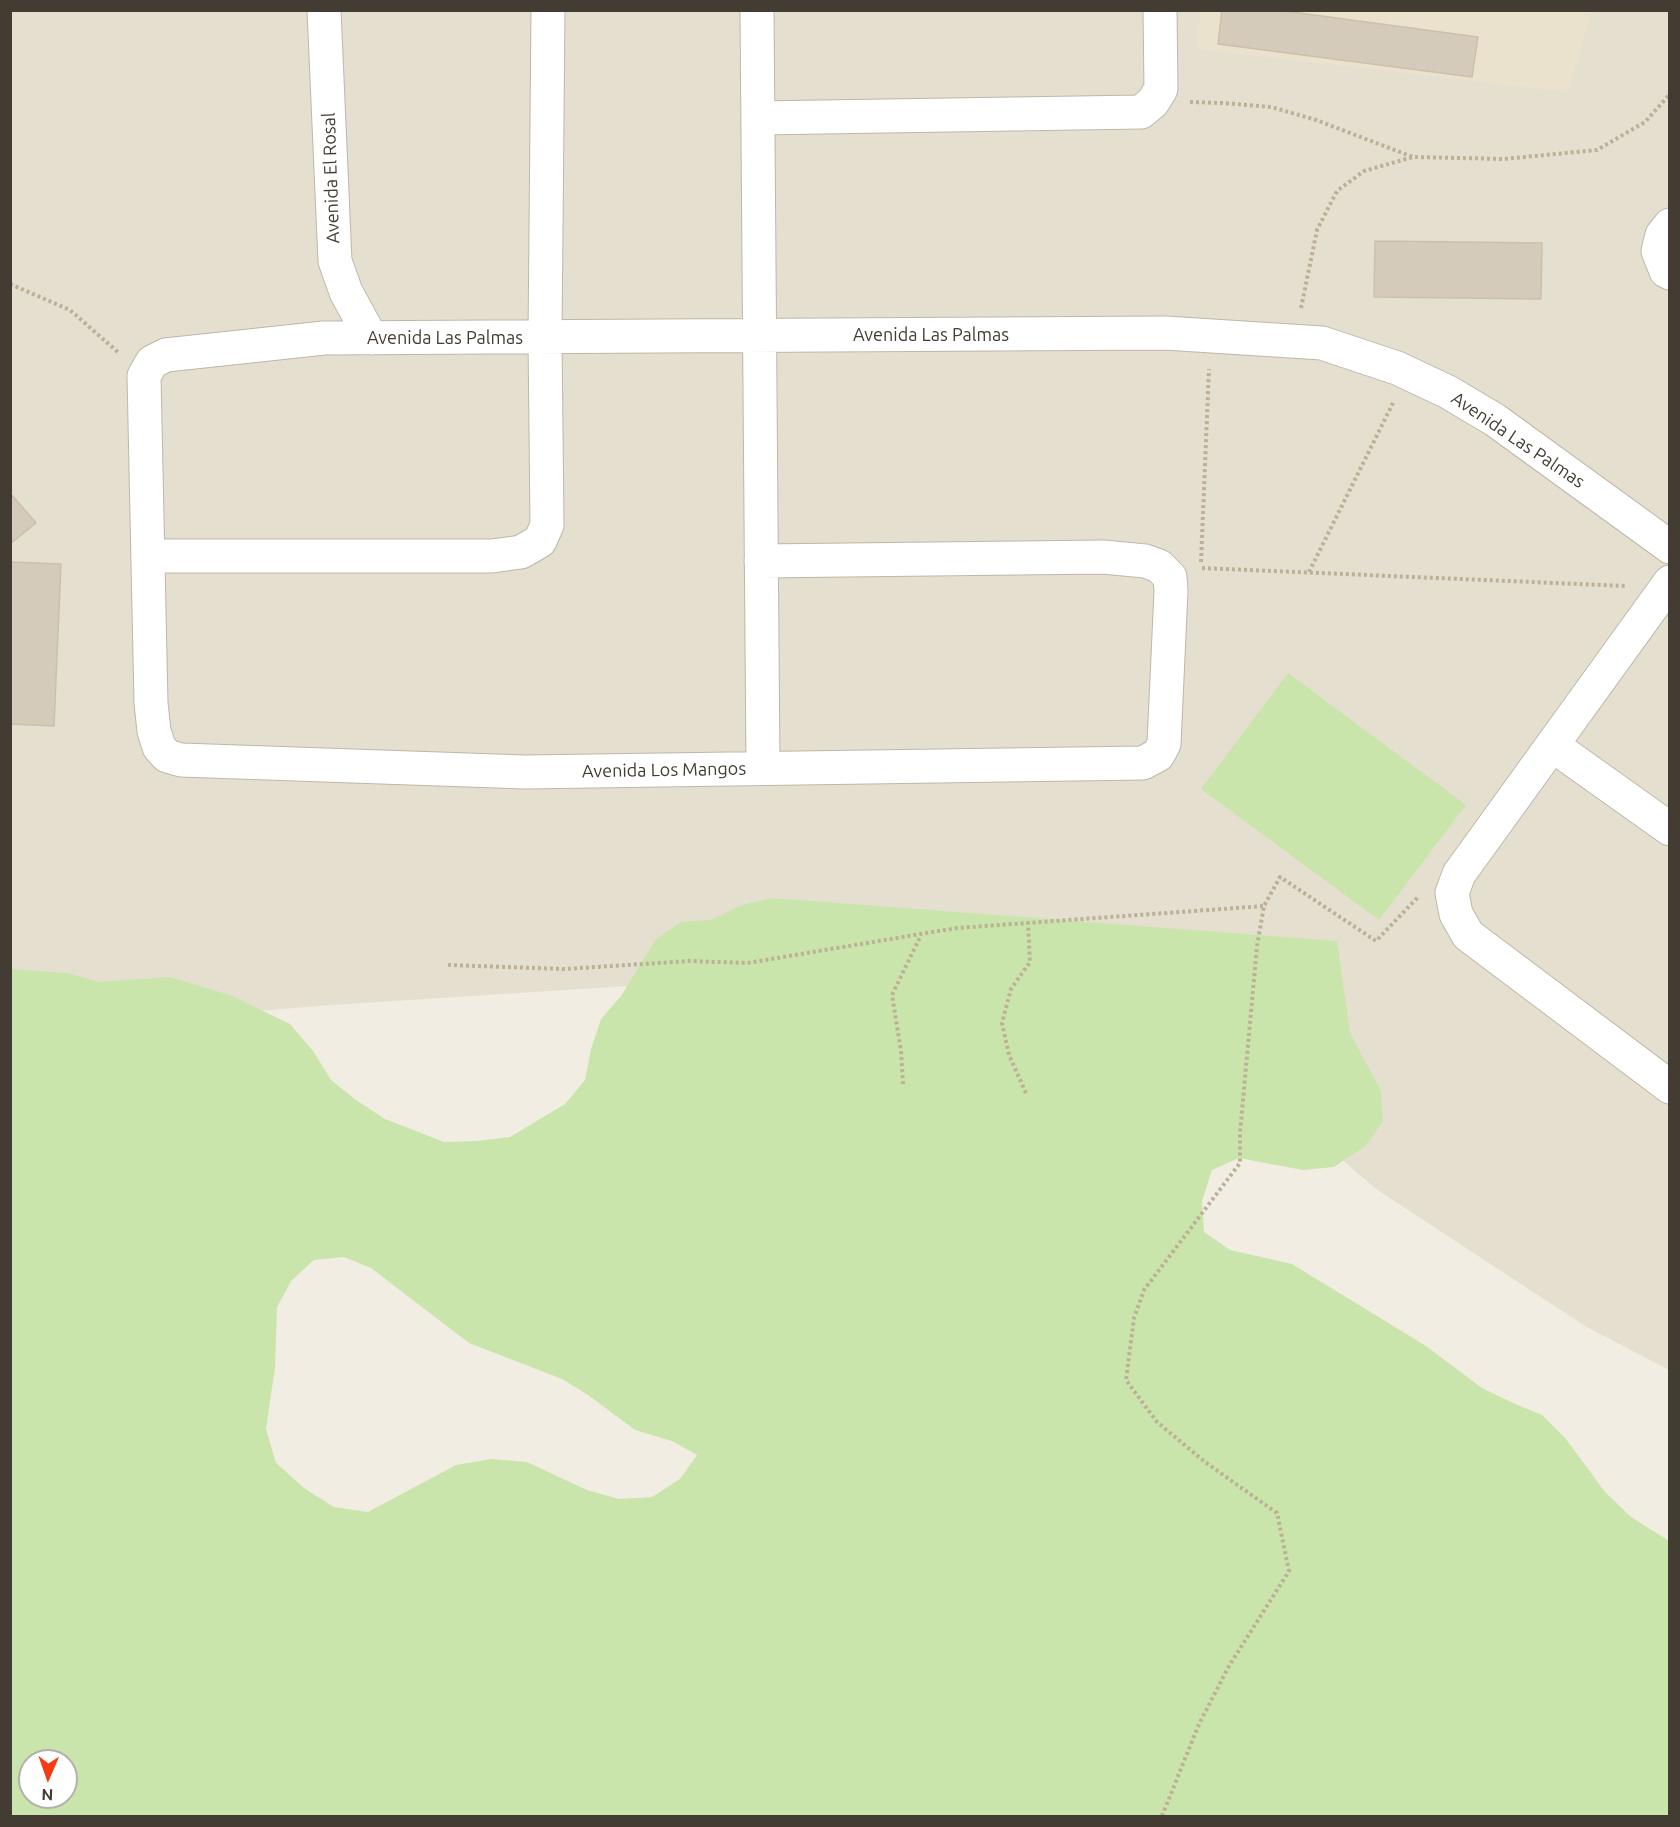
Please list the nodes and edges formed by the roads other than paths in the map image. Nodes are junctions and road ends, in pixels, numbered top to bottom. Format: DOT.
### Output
graph roads {
  1 [pos="324,10"];
  2 [pos="548,10"];
  3 [pos="757,10"];
  4 [pos="1160,10"];
  5 [pos="758,118"];
  6 [pos="1670,225"];
  7 [pos="1670,273"];
  8 [pos="760,336"];
  9 [pos="371,338"];
  10 [pos="545,338"];
  11 [pos="1670,547"];
  12 [pos="148,556"];
  13 [pos="761,561"];
  14 [pos="1668,585"];
  15 [pos="1552,745"];
  16 [pos="764,768"];
  17 [pos="1670,829"];
  18 [pos="1670,1087"];
  1 -- 9 [label="street, Avenida El Rosal"];
  2 -- 10 [label="street"];
  3 -- 5 [label="street"];
  4 -- 5 [label="street"];
  5 -- 8 [label="street"];
  6 -- 7 [label="street"];
  8 -- 10 [label="street, Avenida Las Palmas"];
  8 -- 11 [label="street, Avenida Las Palmas"];
  8 -- 13 [label="street"];
  9 -- 10 [label="street, Avenida Las Palmas"];
  9 -- 12 [label="street, Avenida Las Palmas"];
  10 -- 12 [label="street"];
  12 -- 16 [label="street, Avenida Los Mangos"];
  13 -- 16 [label="street"];
  13 -- 16 [label="street, Avenida Los Mangos"];
  14 -- 15 [label="street"];
  15 -- 17 [label="street"];
  15 -- 18 [label="street"];
}
